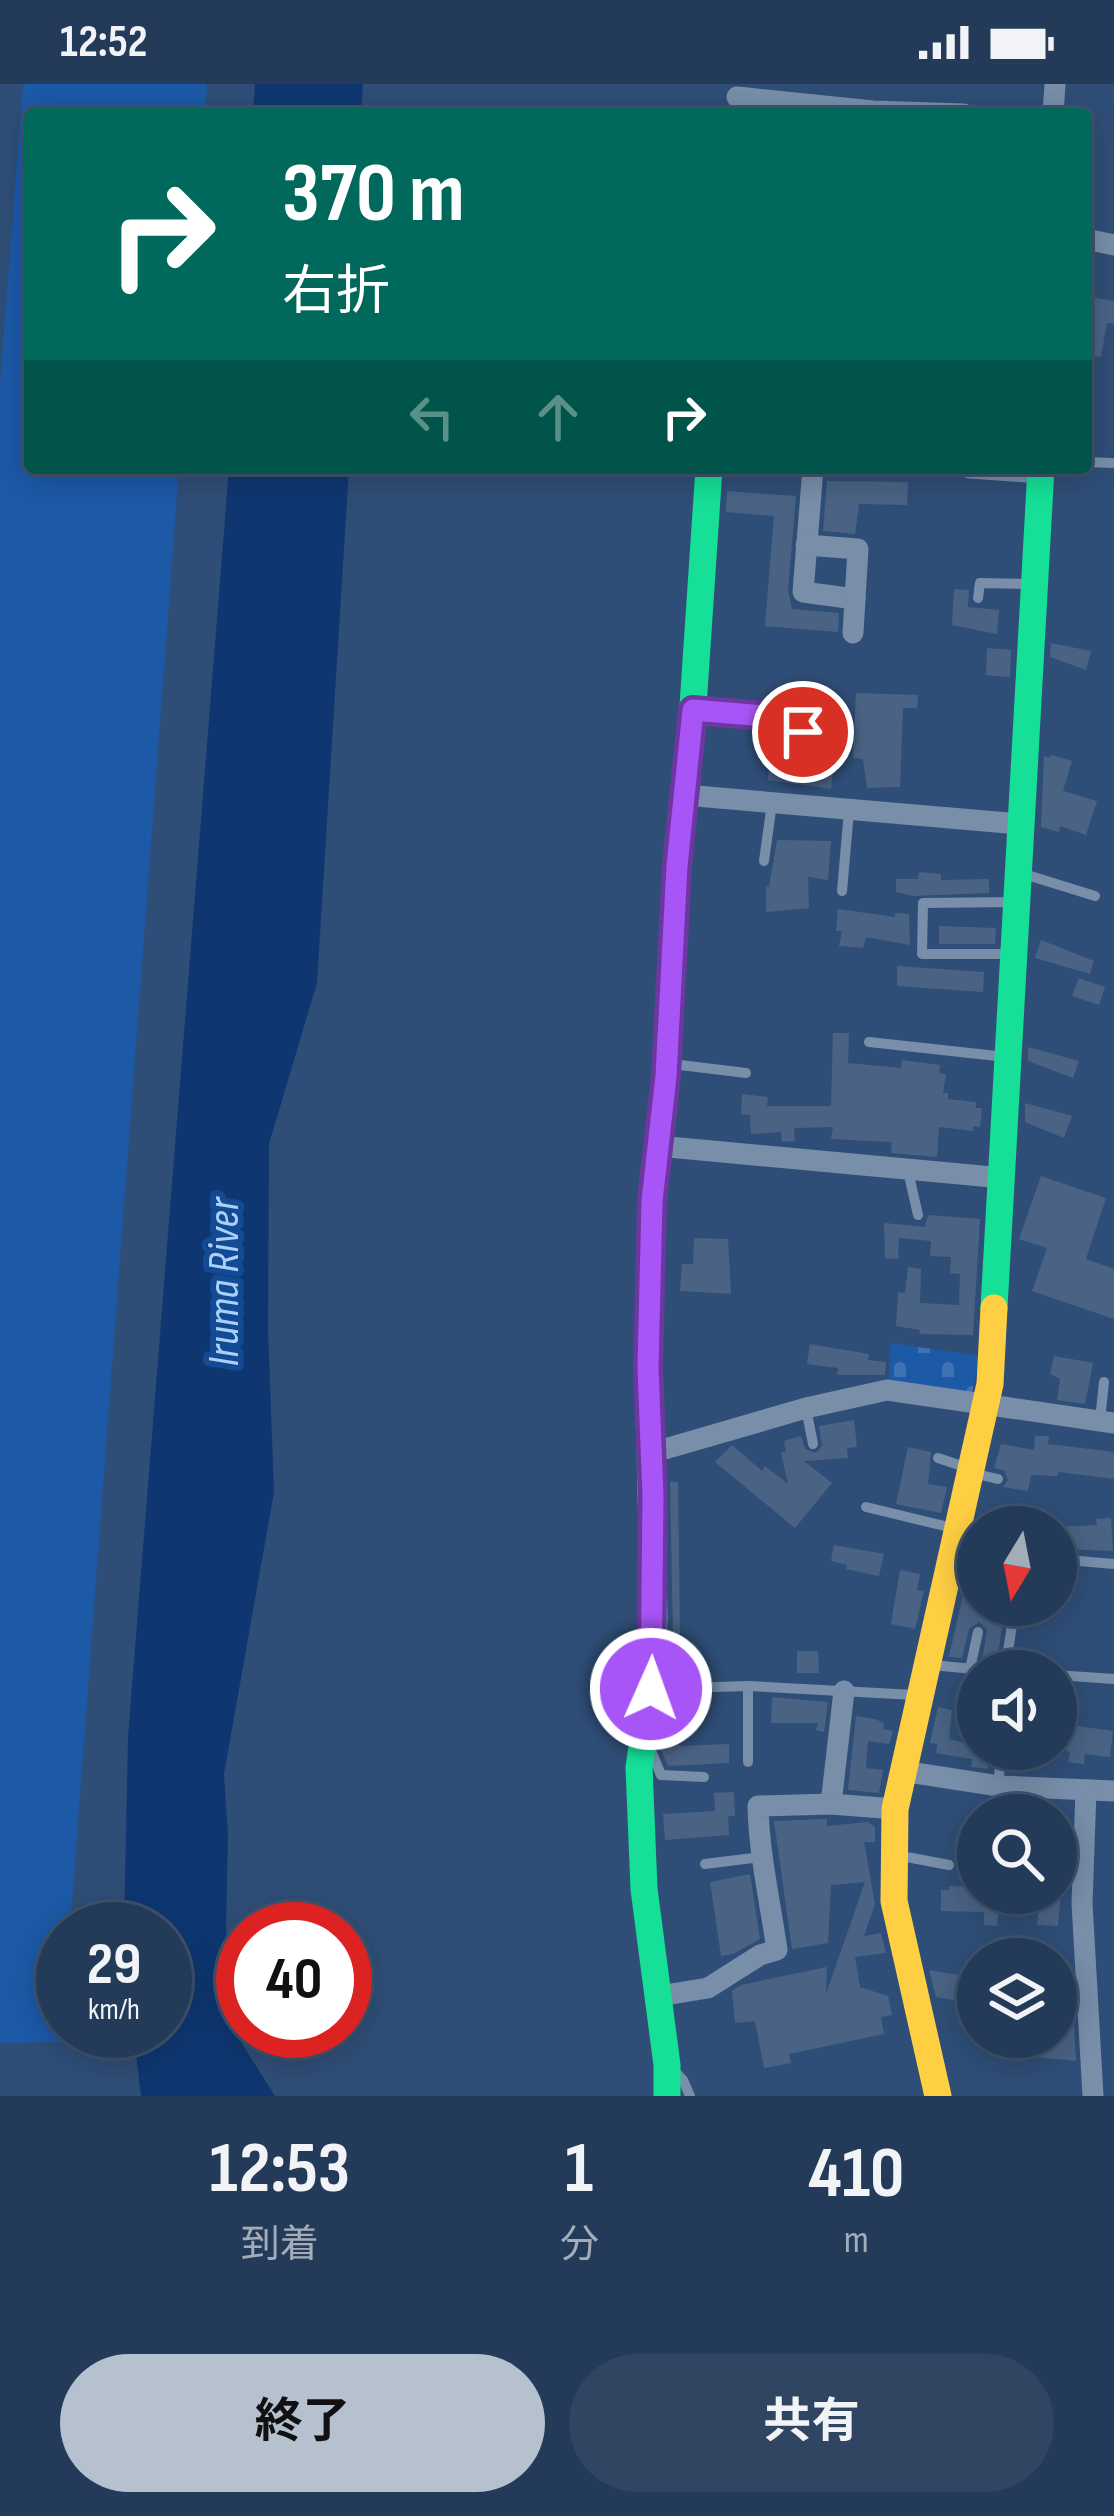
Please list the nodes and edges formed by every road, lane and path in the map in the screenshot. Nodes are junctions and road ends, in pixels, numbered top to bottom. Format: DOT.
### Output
graph roads {
  1 [pos="737,98"];
  2 [pos="842,108"];
  3 [pos="710,474"];
  4 [pos="812,474"];
  5 [pos="1041,474"];
  6 [pos="806,545"];
  7 [pos="1034,584"];
  8 [pos="978,598"];
  9 [pos="855,599"];
  10 [pos="853,633"];
  11 [pos="693,710"];
  12 [pos="803,732"];
  13 [pos="685,795"];
  14 [pos="772,803"];
  15 [pos="849,811"];
  16 [pos="1019,824"];
  17 [pos="764,861"];
  18 [pos="1019,873"];
  19 [pos="842,892"];
  20 [pos="1095,896"];
  21 [pos="1017,902"];
  22 [pos="1015,954"];
  23 [pos="869,1042"];
  24 [pos="1009,1057"];
  25 [pos="667,1064"];
  26 [pos="746,1072"];
  27 [pos="658,1146"];
  28 [pos="908,1169"];
  29 [pos="1003,1178"];
  30 [pos="918,1215"];
  31 [pos="1104,1382"];
  32 [pos="985,1406"];
  33 [pos="806,1408"];
  34 [pos="1107,1422"];
  35 [pos="813,1444"];
  36 [pos="651,1453"];
  37 [pos="938,1458"];
  38 [pos="980,1474"];
  39 [pos="971,1506"];
  40 [pos="866,1507"];
  41 [pos="957,1539"];
  42 [pos="957,1558"];
  43 [pos="1077,1561"];
  44 [pos="1114,1564"];
  45 [pos="978,1632"];
  46 [pos="974,1650"];
  47 [pos="925,1665"];
  48 [pos="957,1668"];
  49 [pos="1077,1676"];
  50 [pos="1114,1679"];
  51 [pos="748,1686"];
  52 [pos="651,1689"];
  53 [pos="844,1691"];
  54 [pos="918,1695"];
  55 [pos="645,1731"];
  56 [pos="748,1762"];
  57 [pos="999,1770"];
  58 [pos="902,1772"];
  59 [pos="704,1777"];
  60 [pos="999,1786"];
  61 [pos="1086,1790"];
  62 [pos="1114,1791"];
  63 [pos="832,1804"];
  64 [pos="895,1809"];
  65 [pos="892,1854"];
  66 [pos="761,1857"];
  67 [pos="705,1864"];
  68 [pos="949,1865"];
  69 [pos="659,1996"];
  70 [pos="667,2065"];
  71 [pos="667,2096"];
  72 [pos="690,2096"];
  73 [pos="938,2096"];
  74 [pos="1093,2096"];
  1 -- 2 [label="street"];
  3 -- 11 [label="street"];
  4 -- 6 [label="street"];
  5 -- 7 [label="street"];
  6 -- 9 [label="street"];
  6 -- 9 [label="street"];
  7 -- 8 [label="lane"];
  7 -- 16 [label="street"];
  9 -- 10 [label="street"];
  11 -- 12 [label="lane"];
  11 -- 13 [label="street"];
  13 -- 14 [label="street"];
  13 -- 25 [label="street"];
  14 -- 15 [label="street"];
  14 -- 17 [label="lane"];
  15 -- 16 [label="street"];
  15 -- 19 [label="lane"];
  16 -- 18 [label="street"];
  18 -- 20 [label="lane"];
  18 -- 21 [label="street"];
  21 -- 22 [label="street"];
  21 -- 22 [label="lane"];
  22 -- 24 [label="street"];
  23 -- 24 [label="lane"];
  24 -- 29 [label="street"];
  25 -- 26 [label="lane"];
  25 -- 27 [label="street"];
  27 -- 28 [label="street"];
  27 -- 36 [label="street"];
  28 -- 29 [label="street"];
  28 -- 30 [label="lane"];
  29 -- 32 [label="street"];
  31 -- 34 [label="lane"];
  32 -- 33 [label="street"];
  32 -- 34 [label="street"];
  32 -- 38 [label="street"];
  33 -- 35 [label="lane"];
  33 -- 36 [label="street"];
  36 -- 52 [label="street"];
  37 -- 38 [label="lane"];
  38 -- 39 [label="street"];
  40 -- 41 [label="lane"];
  42 -- 47 [label="street"];
  43 -- 44 [label="lane"];
  45 -- 46 [label="lane"];
  47 -- 48 [label="lane"];
  47 -- 54 [label="street"];
  49 -- 50 [label="lane"];
  51 -- 52 [label="lane"];
  51 -- 53 [label="lane"];
  51 -- 56 [label="lane"];
  52 -- 55 [label="street"];
  53 -- 54 [label="lane"];
  53 -- 63 [label="street"];
  54 -- 58 [label="street"];
  55 -- 59 [label="lane"];
  55 -- 69 [label="street"];
  57 -- 60 [label="lane"];
  58 -- 60 [label="street"];
  58 -- 64 [label="street"];
  60 -- 61 [label="street"];
  61 -- 62 [label="street"];
  61 -- 74 [label="street"];
  63 -- 64 [label="street"];
  63 -- 66 [label="street"];
  64 -- 65 [label="street"];
  65 -- 68 [label="lane"];
  65 -- 73 [label="street"];
  66 -- 67 [label="lane"];
  66 -- 69 [label="street"];
  69 -- 70 [label="street"];
  70 -- 71 [label="street"];
  70 -- 72 [label="lane"];
}
